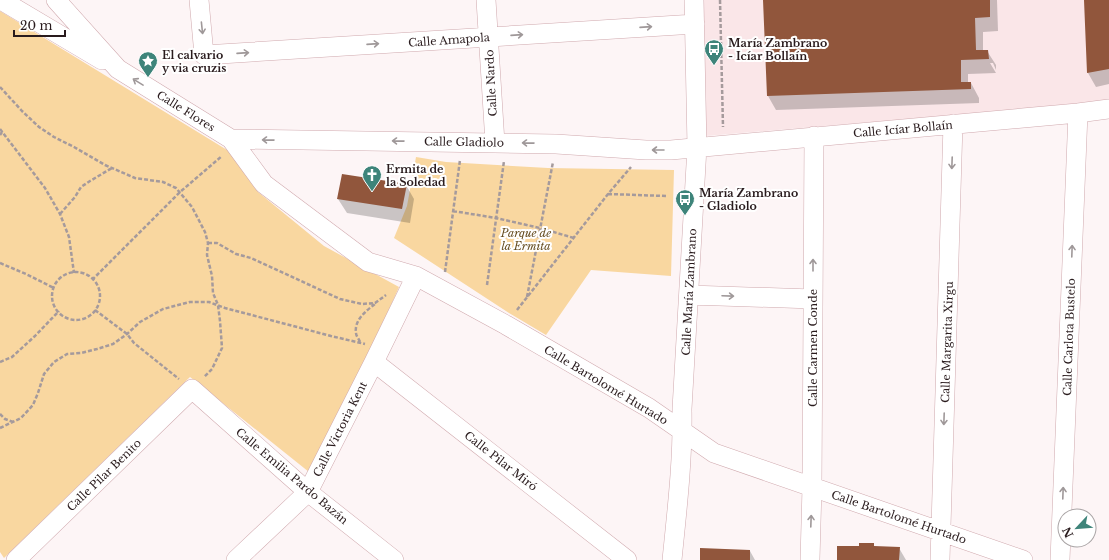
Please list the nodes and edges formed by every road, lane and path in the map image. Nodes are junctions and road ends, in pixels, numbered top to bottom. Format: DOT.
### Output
graph roads {
  1 [pos="1,0"];
  2 [pos="56,0"];
  3 [pos="199,0"];
  4 [pos="486,0"];
  5 [pos="694,0"];
  6 [pos="695,24"];
  7 [pos="489,37"];
  8 [pos="118,70"];
  9 [pos="0,87"];
  10 [pos="1109,109"];
  11 [pos="1078,113"];
  12 [pos="953,124"];
  13 [pos="1,130"];
  14 [pos="0,135"];
  15 [pos="814,136"];
  16 [pos="233,142"];
  17 [pos="462,142"];
  18 [pos="500,143"];
  19 [pos="556,144"];
  20 [pos="697,147"];
  21 [pos="646,150"];
  22 [pos="112,168"];
  23 [pos="180,192"];
  24 [pos="608,194"];
  25 [pos="666,196"];
  26 [pos="453,211"];
  27 [pos="60,214"];
  28 [pos="496,218"];
  29 [pos="540,228"];
  30 [pos="574,238"];
  31 [pos="208,243"];
  32 [pos="0,263"];
  33 [pos="74,273"];
  34 [pos="416,276"];
  35 [pos="92,280"];
  36 [pos="487,285"];
  37 [pos="54,288"];
  38 [pos="443,291"];
  39 [pos="386,295"];
  40 [pos="689,295"];
  41 [pos="527,297"];
  42 [pos="813,299"];
  43 [pos="375,304"];
  44 [pos="218,305"];
  45 [pos="95,310"];
  46 [pos="59,311"];
  47 [pos="506,325"];
  48 [pos="126,334"];
  49 [pos="360,342"];
  50 [pos="377,356"];
  51 [pos="0,362"];
  52 [pos="192,389"];
  53 [pos="0,414"];
  54 [pos="13,422"];
  55 [pos="0,428"];
  56 [pos="682,431"];
  57 [pos="812,487"];
  58 [pos="308,492"];
  59 [pos="941,532"];
  60 [pos="16,560"];
  61 [pos="236,560"];
  62 [pos="394,560"];
  63 [pos="627,560"];
  64 [pos="672,560"];
  65 [pos="810,560"];
  66 [pos="940,560"];
  67 [pos="1023,560"];
  68 [pos="1060,560"];
  1 -- 8 [label="street"];
  2 -- 8 [label="street, Calle Flores"];
  3 -- 7 [label="street, Calle Amapola, one-way"];
  4 -- 7 [label="street, Calle Nardo"];
  5 -- 6 [label="street, Calle María Zambrano"];
  7 -- 6 [label="street, Calle Amapola, one-way"];
  6 -- 20 [label="street, Calle María Zambrano"];
  7 -- 18 [label="street, Calle Nardo"];
  16 -- 8 [label="street, Calle Flores, one-way"];
  9 -- 22 [label="path"];
  10 -- 11 [label="street, Calle Icíar Bollaín"];
  11 -- 12 [label="street, Calle Icíar Bollaín"];
  68 -- 11 [label="street, Calle Carlota Bustelo, one-way"];
  12 -- 15 [label="street, Calle Icíar Bollaín"];
  12 -- 59 [label="street, Calle Margarita Xirgu, one-way"];
  13 -- 14 [label="path"];
  13 -- 27 [label="path"];
  15 -- 20 [label="street, Calle Icíar Bollaín"];
  42 -- 15 [label="street, Calle Carmen Conde, one-way"];
  17 -- 16 [label="street, Calle Gladiolo, one-way"];
  16 -- 23 [label="path"];
  16 -- 34 [label="street, Calle Bartolomé Hurtado"];
  17 -- 18 [label="street, Calle Gladiolo"];
  17 -- 26 [label="path"];
  19 -- 18 [label="street, Calle Gladiolo, one-way"];
  18 -- 28 [label="path"];
  19 -- 21 [label="street, Calle Gladiolo"];
  19 -- 29 [label="path"];
  20 -- 21 [label="street, Calle Gladiolo, one-way"];
  20 -- 40 [label="street, Calle María Zambrano"];
  21 -- 24 [label="path"];
  22 -- 23 [label="path"];
  22 -- 27 [label="path"];
  23 -- 31 [label="path"];
  23 -- 35 [label="path"];
  24 -- 25 [label="path"];
  24 -- 30 [label="path"];
  26 -- 28 [label="path"];
  26 -- 38 [label="path"];
  27 -- 33 [label="path"];
  28 -- 29 [label="path"];
  28 -- 36 [label="path"];
  29 -- 30 [label="path"];
  29 -- 41 [label="path"];
  30 -- 41 [label="path"];
  31 -- 43 [label="path"];
  31 -- 44 [label="path"];
  32 -- 37 [label="path"];
  33 -- 35 [label="path"];
  33 -- 37 [label="path"];
  34 -- 38 [label="street, Calle Bartolomé Hurtado"];
  34 -- 50 [label="street, Calle Victoria Kent"];
  35 -- 45 [label="path"];
  37 -- 46 [label="path"];
  38 -- 47 [label="street, Calle Bartolomé Hurtado"];
  39 -- 43 [label="path"];
  40 -- 42 [label="street, one-way"];
  40 -- 56 [label="street, Calle María Zambrano"];
  41 -- 47 [label="path"];
  42 -- 57 [label="street, Calle Carmen Conde"];
  43 -- 49 [label="path"];
  44 -- 48 [label="path"];
  44 -- 49 [label="path"];
  44 -- 52 [label="path"];
  45 -- 46 [label="path"];
  45 -- 48 [label="path"];
  46 -- 51 [label="path"];
  47 -- 56 [label="street, Calle Bartolomé Hurtado"];
  48 -- 52 [label="path"];
  48 -- 54 [label="path"];
  49 -- 50 [label="path"];
  50 -- 58 [label="street, Calle Victoria Kent"];
  50 -- 63 [label="street, Calle Pilar Miró"];
  52 -- 58 [label="street, Calle Emilia Pardo Bazán"];
  52 -- 60 [label="street, Calle Pilar Benito"];
  53 -- 54 [label="path"];
  54 -- 55 [label="path"];
  56 -- 57 [label="street, Calle Bartolomé Hurtado"];
  56 -- 64 [label="street, Calle María Zambrano"];
  57 -- 59 [label="street, Calle Bartolomé Hurtado"];
  65 -- 57 [label="street, Calle Carmen Conde, one-way"];
  58 -- 61 [label="street, Calle Victoria Kent"];
  58 -- 62 [label="street, Calle Emilia Pardo Bazán"];
  59 -- 66 [label="street, Calle Margarita Xirgu"];
  59 -- 67 [label="street, Calle Bartolomé Hurtado"];
}
